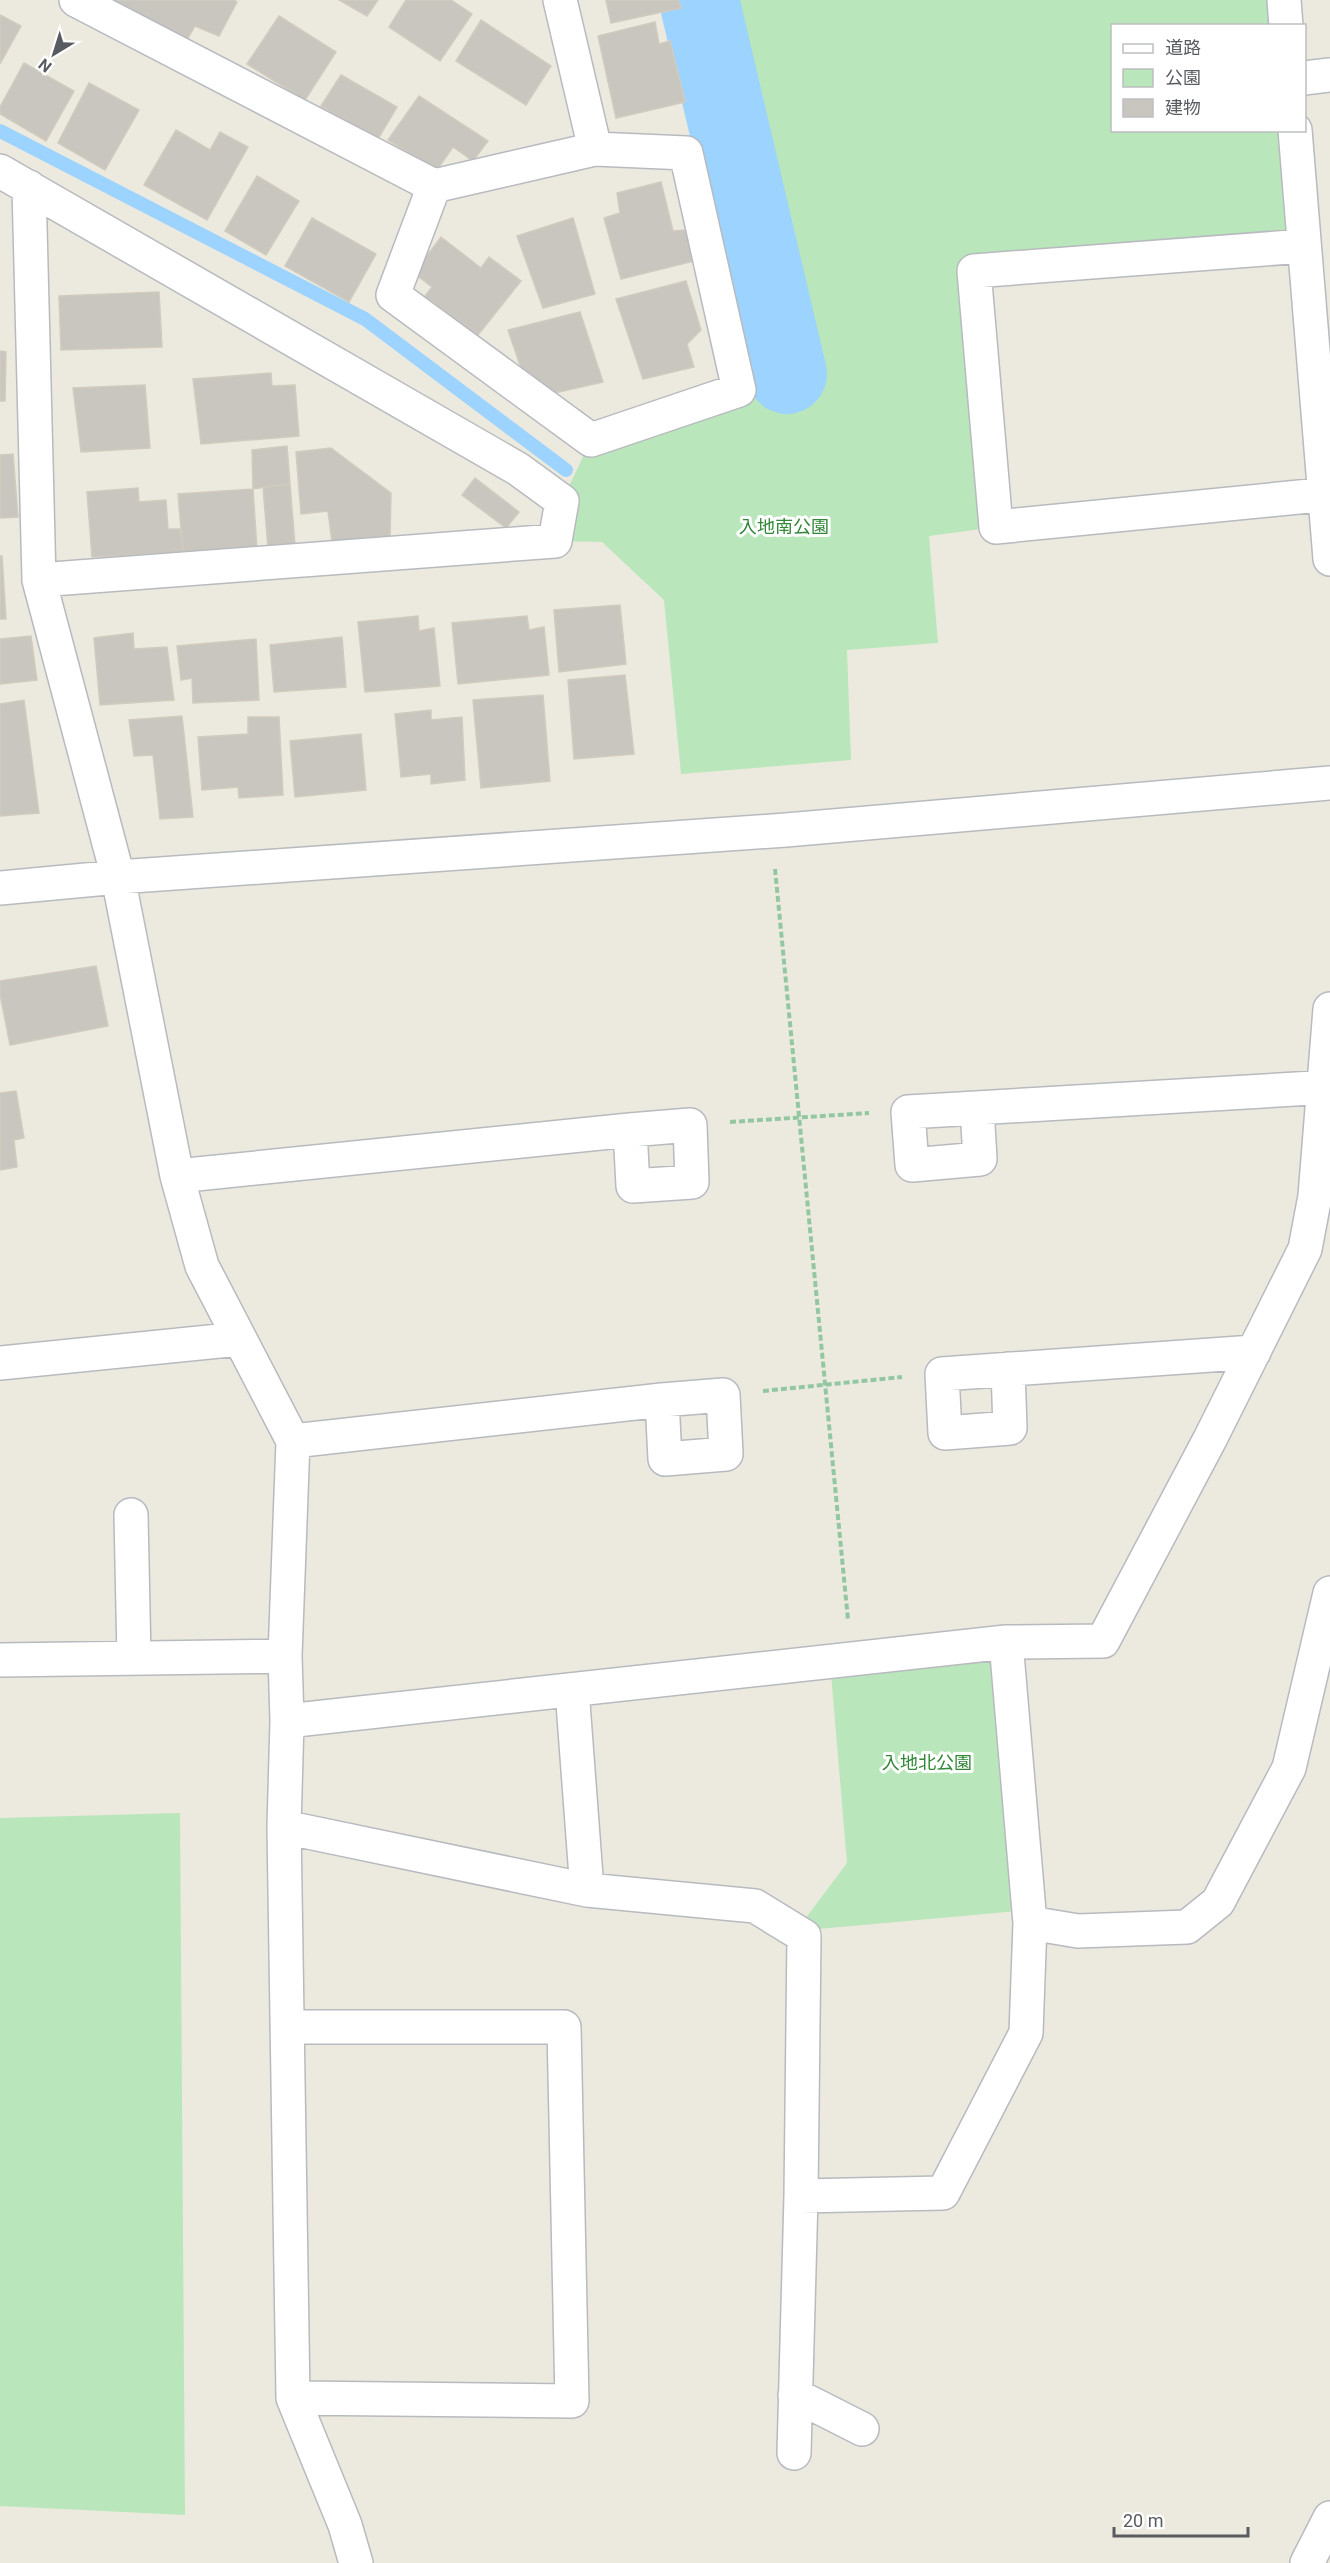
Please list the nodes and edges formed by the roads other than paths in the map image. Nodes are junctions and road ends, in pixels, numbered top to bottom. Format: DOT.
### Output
graph roads {
  1 [pos="76,0"];
  2 [pos="560,0"];
  3 [pos="1284,0"];
  4 [pos="1286,24"];
  5 [pos="1330,75"];
  6 [pos="1306,78"];
  7 [pos="1295,132"];
  8 [pos="595,149"];
  9 [pos="0,171"];
  10 [pos="434,186"];
  11 [pos="29,187"];
  12 [pos="1304,246"];
  13 [pos="1327,494"];
  14 [pos="1330,559"];
  15 [pos="39,580"];
  16 [pos="1330,783"];
  17 [pos="118,877"];
  18 [pos="0,888"];
  19 [pos="1330,1009"];
  20 [pos="1327,1087"];
  21 [pos="977,1108"];
  22 [pos="630,1130"];
  23 [pos="177,1176"];
  24 [pos="1317,1255"];
  25 [pos="239,1339"];
  26 [pos="1254,1352"];
  27 [pos="0,1364"];
  28 [pos="1008,1369"];
  29 [pos="662,1400"];
  30 [pos="293,1441"];
  31 [pos="131,1515"];
  32 [pos="1330,1593"];
  33 [pos="1006,1642"];
  34 [pos="285,1656"];
  35 [pos="134,1658"];
  36 [pos="0,1660"];
  37 [pos="572,1690"];
  38 [pos="287,1721"];
  39 [pos="284,1827"];
  40 [pos="587,1890"];
  41 [pos="1030,1923"];
  42 [pos="287,2027"];
  43 [pos="801,2196"];
  44 [pos="795,2395"];
  45 [pos="293,2398"];
  46 [pos="862,2429"];
  47 [pos="794,2452"];
  48 [pos="1330,2518"];
  49 [pos="356,2563"];
  50 [pos="1307,2563"];
  1 -- 10 [label="street"];
  2 -- 8 [label="street"];
  3 -- 4 [label="street"];
  5 -- 6 [label="street"];
  7 -- 12 [label="street"];
  8 -- 10 [label="street"];
  8 -- 10 [label="street"];
  9 -- 11 [label="street"];
  11 -- 15 [label="street"];
  11 -- 15 [label="street"];
  12 -- 13 [label="street"];
  12 -- 13 [label="street"];
  13 -- 14 [label="street"];
  15 -- 17 [label="street"];
  16 -- 17 [label="street"];
  17 -- 18 [label="street"];
  17 -- 23 [label="street"];
  19 -- 20 [label="street"];
  20 -- 21 [label="street"];
  20 -- 24 [label="street"];
  21 -- 21 [label="street"];
  22 -- 22 [label="street"];
  22 -- 23 [label="street"];
  23 -- 25 [label="street"];
  24 -- 26 [label="street"];
  25 -- 27 [label="street"];
  25 -- 30 [label="street"];
  26 -- 28 [label="street"];
  26 -- 33 [label="street"];
  28 -- 28 [label="street"];
  29 -- 29 [label="street"];
  29 -- 30 [label="street"];
  30 -- 34 [label="street"];
  31 -- 35 [label="street"];
  32 -- 41 [label="street"];
  33 -- 37 [label="street"];
  33 -- 41 [label="street"];
  34 -- 35 [label="street"];
  34 -- 38 [label="street"];
  35 -- 36 [label="street"];
  37 -- 38 [label="street"];
  37 -- 40 [label="street"];
  38 -- 39 [label="street"];
  39 -- 40 [label="street"];
  39 -- 42 [label="street"];
  40 -- 43 [label="street"];
  41 -- 43 [label="street"];
  42 -- 45 [label="street"];
  42 -- 45 [label="street"];
  43 -- 44 [label="street"];
  44 -- 46 [label="street"];
  44 -- 47 [label="street"];
  45 -- 49 [label="street"];
  48 -- 50 [label="street"];
}
